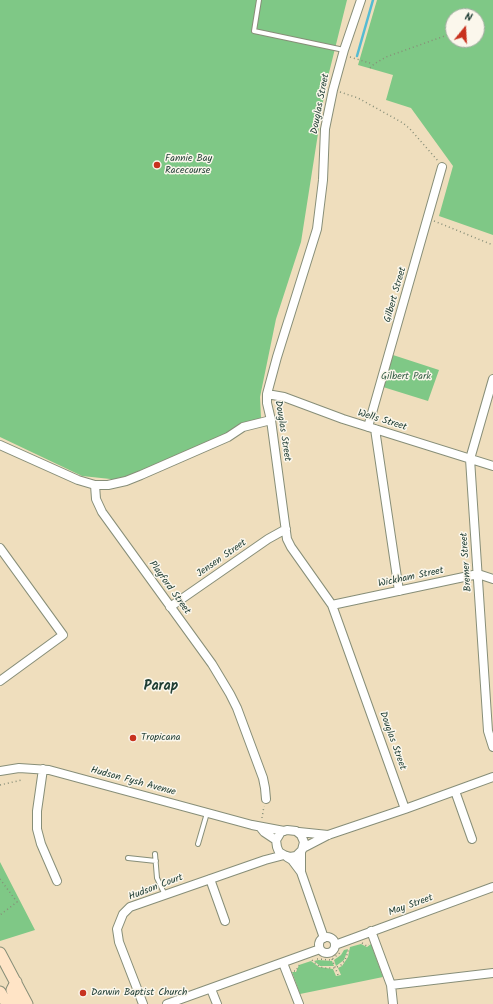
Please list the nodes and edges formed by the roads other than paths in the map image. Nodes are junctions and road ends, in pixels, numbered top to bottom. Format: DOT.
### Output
graph roads {
  1 [pos="259,0"];
  2 [pos="357,0"];
  3 [pos="361,0"];
  4 [pos="355,16"];
  5 [pos="344,50"];
  6 [pos="442,167"];
  7 [pos="493,379"];
  8 [pos="266,394"];
  9 [pos="271,420"];
  10 [pos="371,428"];
  11 [pos="0,445"];
  12 [pos="470,459"];
  13 [pos="493,466"];
  14 [pos="95,485"];
  15 [pos="286,529"];
  16 [pos="0,548"];
  17 [pos="478,574"];
  18 [pos="493,579"];
  19 [pos="399,591"];
  20 [pos="332,605"];
  21 [pos="170,607"];
  22 [pos="0,681"];
  23 [pos="493,747"];
  24 [pos="43,769"];
  25 [pos="0,771"];
  26 [pos="493,777"];
  27 [pos="455,791"];
  28 [pos="266,799"];
  29 [pos="405,809"];
  30 [pos="207,812"];
  31 [pos="260,827"];
  32 [pos="284,831"];
  33 [pos="299,832"];
  34 [pos="328,834"];
  35 [pos="472,839"];
  36 [pos="276,843"];
  37 [pos="198,844"];
  38 [pos="302,850"];
  39 [pos="156,854"];
  40 [pos="285,856"];
  41 [pos="128,858"];
  42 [pos="265,860"];
  43 [pos="156,861"];
  44 [pos="301,872"];
  45 [pos="210,879"];
  46 [pos="57,881"];
  47 [pos="493,887"];
  48 [pos="165,895"];
  49 [pos="225,921"];
  50 [pos="371,931"];
  51 [pos="324,938"];
  52 [pos="335,945"];
  53 [pos="320,949"];
  54 [pos="0,953"];
  55 [pos="283,963"];
  56 [pos="493,973"];
  57 [pos="0,977"];
  58 [pos="13,978"];
  59 [pos="391,985"];
  60 [pos="210,990"];
  61 [pos="0,992"];
  62 [pos="7,1004"];
  63 [pos="17,1004"];
  64 [pos="27,1004"];
  65 [pos="143,1004"];
  66 [pos="167,1004"];
  67 [pos="217,1004"];
  68 [pos="299,1004"];
  69 [pos="392,1004"];
  1 -- 5 [label="lane"];
  2 -- 4 [label="street, Douglas Street"];
  3 -- 4 [label="street, Douglas Street"];
  4 -- 5 [label="street, Douglas Street"];
  5 -- 8 [label="street, Douglas Street"];
  6 -- 10 [label="street, Gilbert Street"];
  7 -- 12 [label="street, Bremer Street"];
  8 -- 9 [label="street, Douglas Street"];
  8 -- 10 [label="street, Wells Street"];
  9 -- 14 [label="street"];
  9 -- 15 [label="street, Douglas Street"];
  10 -- 12 [label="street, Wells Street"];
  10 -- 19 [label="street, Gilbert Street"];
  11 -- 14 [label="street"];
  12 -- 13 [label="street, Wells Street"];
  12 -- 17 [label="street, Bremer Street"];
  14 -- 21 [label="street, Playford Street"];
  15 -- 20 [label="street, Douglas Street"];
  15 -- 21 [label="street, Jensen Street"];
  16 -- 22 [label="street"];
  17 -- 18 [label="street"];
  17 -- 19 [label="street, Wickham Street"];
  17 -- 23 [label="street, Bremer Street"];
  19 -- 20 [label="street, Wickham Street"];
  20 -- 29 [label="street, Douglas Street"];
  21 -- 28 [label="street, Playford Street"];
  24 -- 25 [label="street, Hudson Fysh Avenue"];
  24 -- 30 [label="street, Hudson Fysh Avenue"];
  24 -- 46 [label="street"];
  26 -- 27 [label="street"];
  27 -- 29 [label="street"];
  27 -- 35 [label="street"];
  29 -- 34 [label="street"];
  30 -- 31 [label="street, Hudson Fysh Avenue"];
  30 -- 37 [label="lane"];
  31 -- 32 [label="street, Hudson Fysh Avenue"];
  31 -- 36 [label="street"];
  32 -- 33 [label="street"];
  32 -- 36 [label="street"];
  33 -- 34 [label="street"];
  33 -- 38 [label="street"];
  34 -- 38 [label="street"];
  36 -- 40 [label="street"];
  36 -- 42 [label="street"];
  38 -- 40 [label="street"];
  38 -- 44 [label="street"];
  39 -- 43 [label="lane"];
  40 -- 42 [label="street, Hudson Court"];
  40 -- 44 [label="street"];
  41 -- 43 [label="lane"];
  42 -- 45 [label="street, Hudson Court"];
  43 -- 48 [label="lane"];
  44 -- 51 [label="street"];
  45 -- 48 [label="street, Hudson Court"];
  45 -- 49 [label="street"];
  47 -- 50 [label="street, May Street"];
  48 -- 65 [label="street, Hudson Court"];
  50 -- 52 [label="street, May Street"];
  50 -- 59 [label="street"];
  51 -- 52 [label="street"];
  51 -- 53 [label="street"];
  52 -- 53 [label="street"];
  53 -- 55 [label="street"];
  54 -- 58 [label="street"];
  55 -- 60 [label="street"];
  55 -- 68 [label="street"];
  56 -- 59 [label="street"];
  57 -- 58 [label="street"];
  58 -- 63 [label="street"];
  58 -- 64 [label="street"];
  59 -- 69 [label="street"];
  60 -- 66 [label="street"];
  60 -- 67 [label="street"];
  61 -- 62 [label="street"];
}
